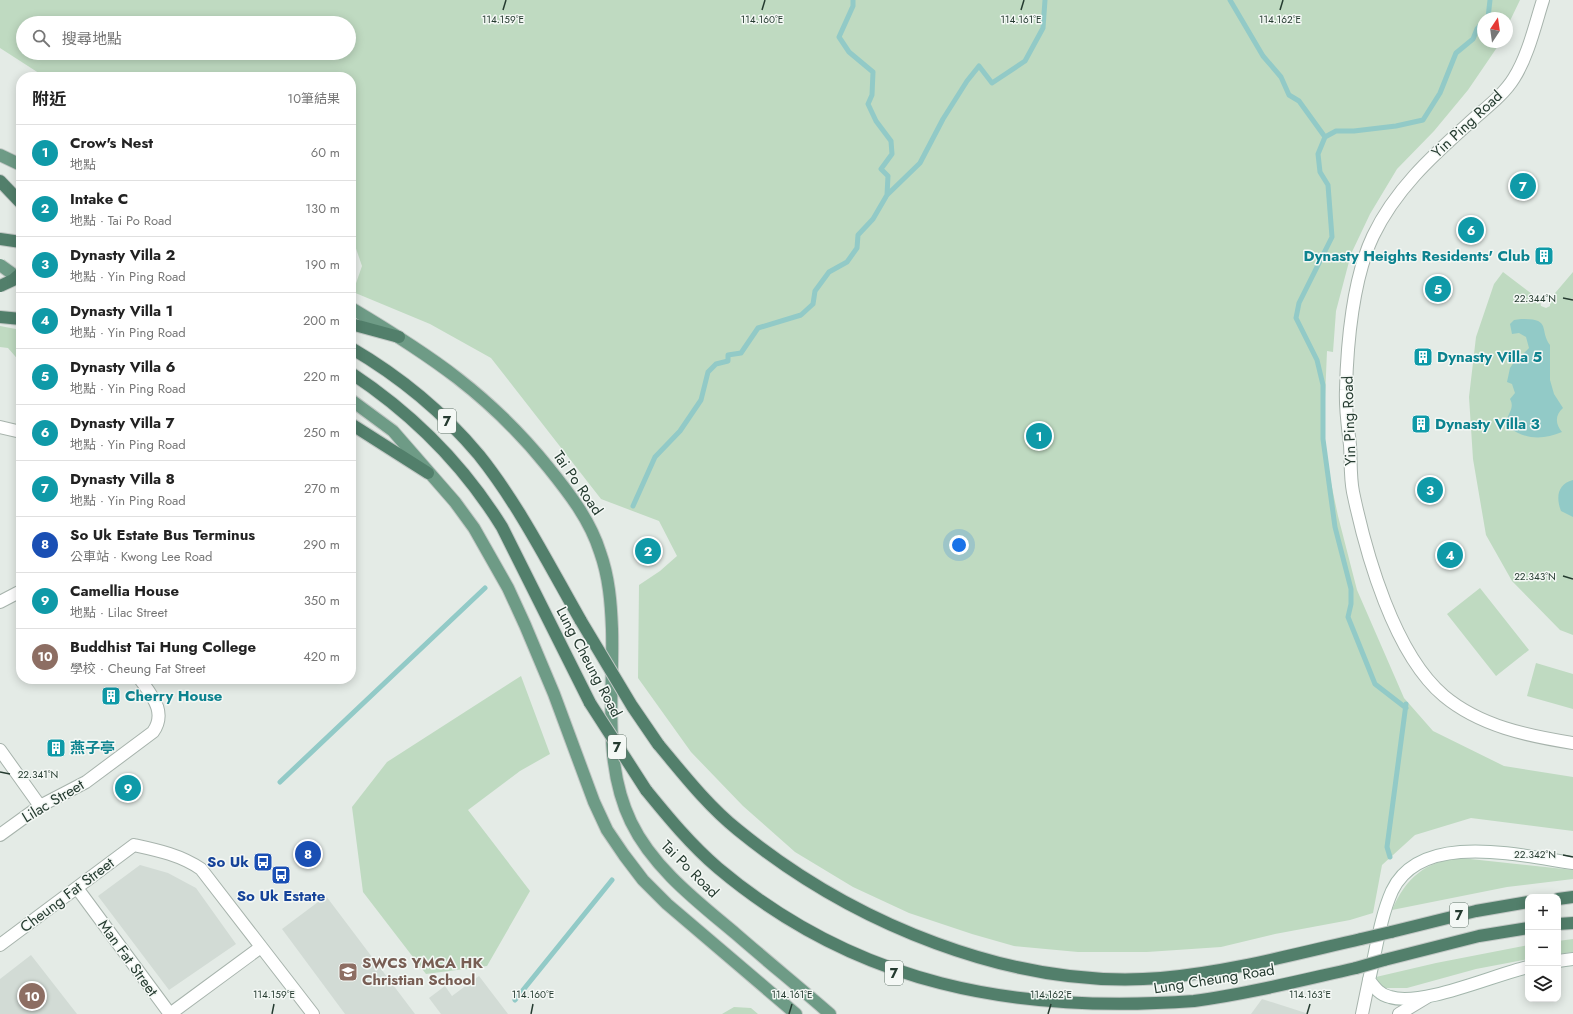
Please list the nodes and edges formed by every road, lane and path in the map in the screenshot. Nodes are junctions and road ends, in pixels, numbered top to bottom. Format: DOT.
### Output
graph roads {
  1 [pos="1543,0"];
  2 [pos="0,155"];
  3 [pos="16,163"];
  4 [pos="2,182"];
  5 [pos="16,197"];
  6 [pos="1,239"];
  7 [pos="16,241"];
  8 [pos="0,266"];
  9 [pos="16,270"];
  10 [pos="16,277"];
  11 [pos="16,277"];
  12 [pos="0,286"];
  13 [pos="356,311"];
  14 [pos="0,316"];
  15 [pos="16,318"];
  16 [pos="356,325"];
  17 [pos="399,337"];
  18 [pos="356,351"];
  19 [pos="356,377"];
  20 [pos="356,404"];
  21 [pos="356,426"];
  22 [pos="0,428"];
  23 [pos="16,431"];
  24 [pos="428,473"];
  25 [pos="16,594"];
  26 [pos="0,602"];
  27 [pos="144,684"];
  28 [pos="1573,743"];
  29 [pos="0,750"];
  30 [pos="40,806"];
  31 [pos="0,835"];
  32 [pos="1573,863"];
  33 [pos="76,888"];
  34 [pos="1573,897"];
  35 [pos="1561,899"];
  36 [pos="1525,903"];
  37 [pos="1573,923"];
  38 [pos="1561,924"];
  39 [pos="1525,928"];
  40 [pos="0,945"];
  41 [pos="261,947"];
  42 [pos="1573,959"];
  43 [pos="1561,960"];
  44 [pos="1525,968"];
  45 [pos="1369,980"];
  46 [pos="1433,994"];
  47 [pos="313,1014"];
  48 [pos="796,1014"];
  49 [pos="830,1014"];
  50 [pos="1362,1014"];
  51 [pos="1398,1014"];
  1 -- 28 [label="street, Yin Ping Road"];
  2 -- 3 [label="main road"];
  4 -- 5 [label="highway"];
  6 -- 7 [label="highway"];
  8 -- 9 [label="highway"];
  8 -- 11 [label="main road, bridge"];
  10 -- 12 [label="highway, bridge"];
  13 -- 17 [label="main road, Tai Po Road"];
  14 -- 15 [label="highway"];
  16 -- 17 [label="highway"];
  17 -- 49 [label="main road, Tai Po Road"];
  18 -- 36 [label="highway, Lung Cheung Road / 7, bridge"];
  19 -- 39 [label="highway, Lung Cheung Road / 7, bridge"];
  20 -- 24 [label="main road"];
  21 -- 24 [label="highway"];
  22 -- 23 [label="street"];
  24 -- 48 [label="main road"];
  25 -- 26 [label="street"];
  27 -- 30 [label="street, Lilac Street"];
  29 -- 30 [label="street"];
  30 -- 31 [label="street, Lilac Street"];
  32 -- 45 [label="street"];
  33 -- 40 [label="street, Cheung Fat Street"];
  33 -- 41 [label="street, Cheung Fat Street"];
  33 -- 41 [label="street, Man Fat Street"];
  34 -- 35 [label="highway"];
  37 -- 38 [label="highway"];
  41 -- 47 [label="street"];
  42 -- 43 [label="street"];
  44 -- 46 [label="street"];
  45 -- 46 [label="street"];
  45 -- 50 [label="street"];
  46 -- 51 [label="street"];
}
